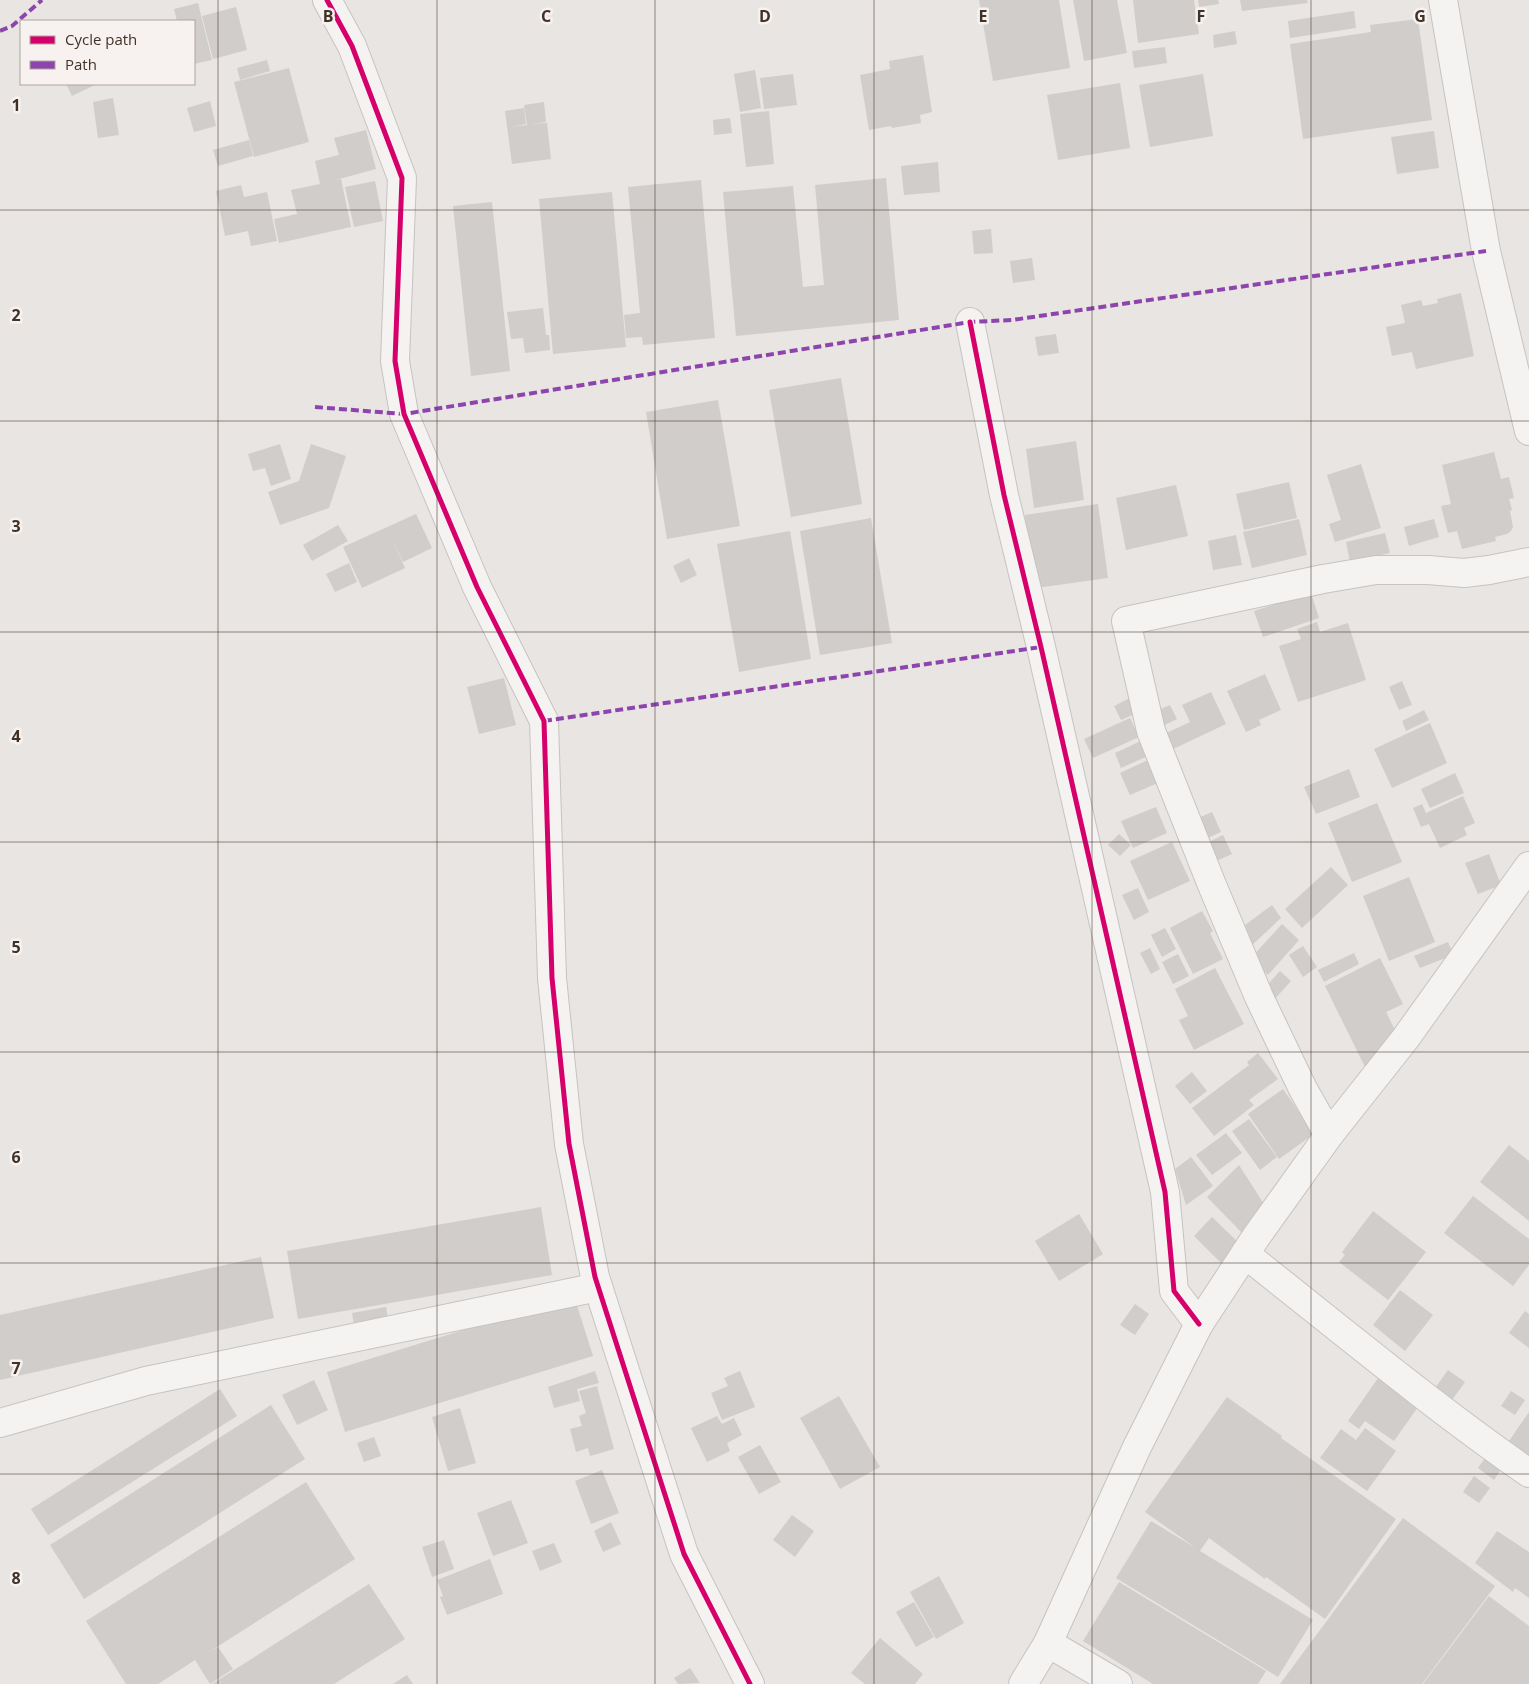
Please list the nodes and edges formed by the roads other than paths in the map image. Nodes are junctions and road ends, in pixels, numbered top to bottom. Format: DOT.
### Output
graph roads {
  1 [pos="328,0"];
  2 [pos="1443,0"];
  3 [pos="970,322"];
  4 [pos="1527,417"];
  5 [pos="1529,562"];
  6 [pos="1529,866"];
  7 [pos="1329,1135"];
  8 [pos="1246,1254"];
  9 [pos="598,1287"];
  10 [pos="1199,1324"];
  11 [pos="0,1423"];
  12 [pos="1529,1473"];
  13 [pos="1048,1643"];
  14 [pos="750,1684"];
  15 [pos="1023,1684"];
  16 [pos="1118,1684"];
  1 -- 9 [label="street"];
  2 -- 4 [label="street"];
  3 -- 10 [label="street"];
  5 -- 7 [label="street"];
  6 -- 7 [label="street"];
  7 -- 8 [label="street"];
  8 -- 10 [label="street"];
  8 -- 12 [label="street"];
  9 -- 11 [label="street"];
  9 -- 14 [label="street"];
  10 -- 13 [label="street"];
  13 -- 15 [label="street"];
  13 -- 16 [label="street"];
}
